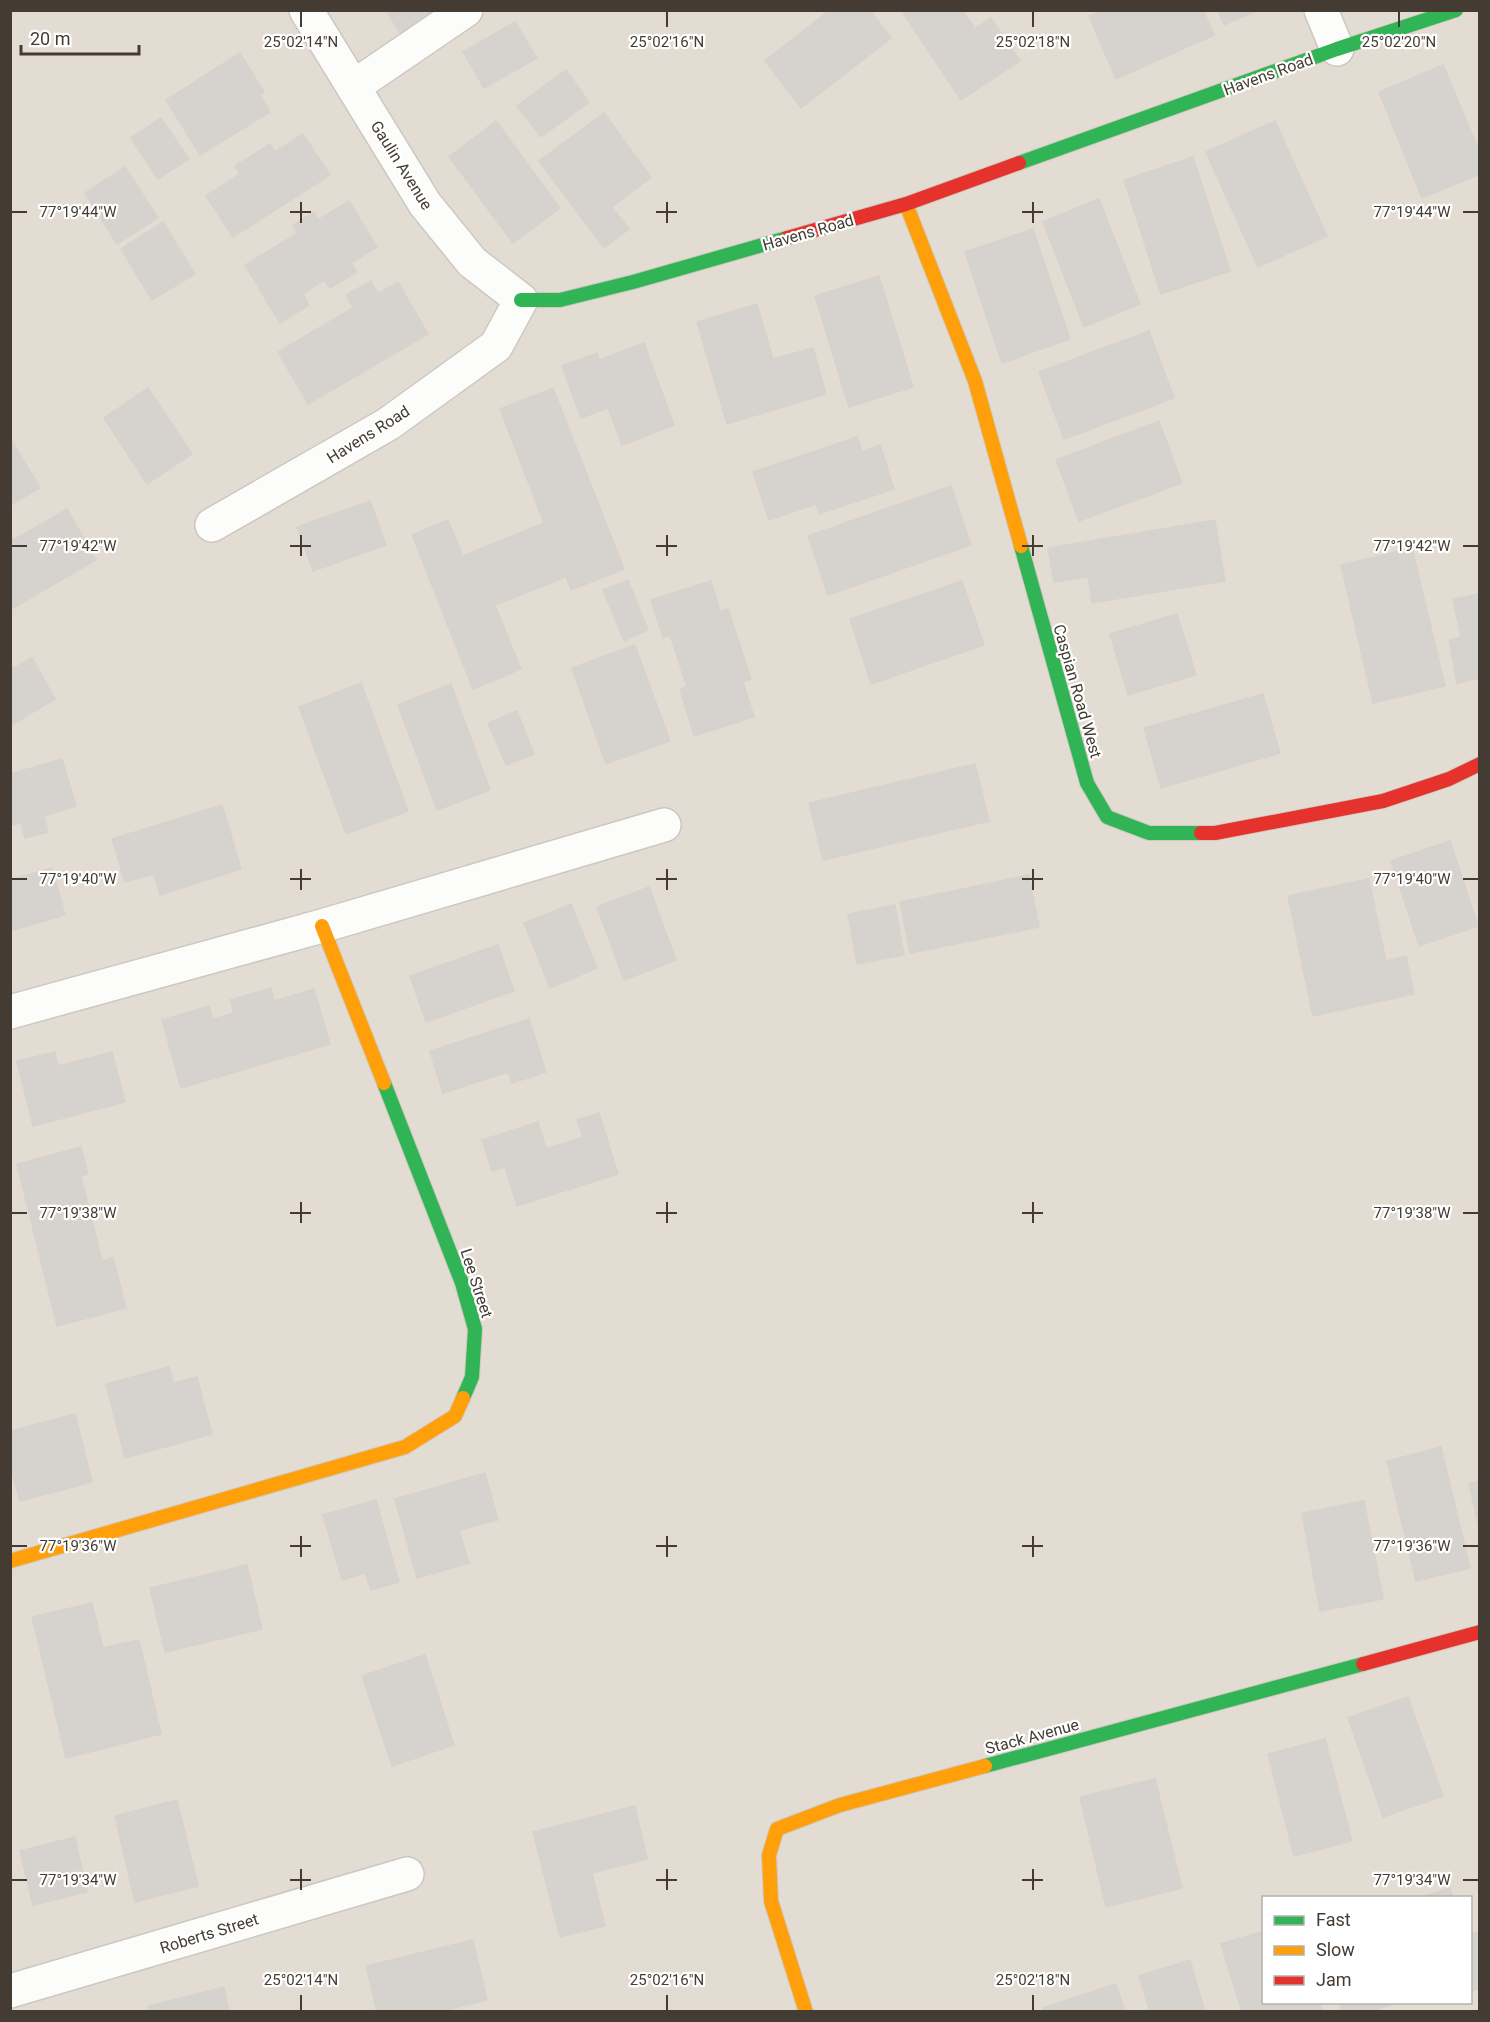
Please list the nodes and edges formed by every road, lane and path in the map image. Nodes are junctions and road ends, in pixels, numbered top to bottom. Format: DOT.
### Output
graph roads {
  1 [pos="306,10"];
  2 [pos="466,10"];
  3 [pos="1321,10"];
  4 [pos="1456,10"];
  5 [pos="1336,49"];
  6 [pos="353,87"];
  7 [pos="906,204"];
  8 [pos="521,300"];
  9 [pos="212,525"];
  10 [pos="1479,764"];
  11 [pos="664,825"];
  12 [pos="322,926"];
  13 [pos="10,1012"];
  14 [pos="10,1561"];
  15 [pos="1479,1632"];
  16 [pos="407,1874"];
  17 [pos="10,1991"];
  18 [pos="806,2012"];
  1 -- 6 [label="street, Gaulin Avenue"];
  2 -- 6 [label="street"];
  3 -- 5 [label="street"];
  4 -- 5 [label="street, Havens Road"];
  5 -- 7 [label="street, Havens Road"];
  6 -- 8 [label="street, Gaulin Avenue"];
  7 -- 8 [label="street, Havens Road"];
  7 -- 10 [label="street, Caspian Road West"];
  8 -- 9 [label="street, Havens Road"];
  11 -- 12 [label="street"];
  12 -- 13 [label="street"];
  12 -- 14 [label="street, Lee Street"];
  15 -- 18 [label="street, Stack Avenue"];
  16 -- 17 [label="street, Roberts Street"];
}
